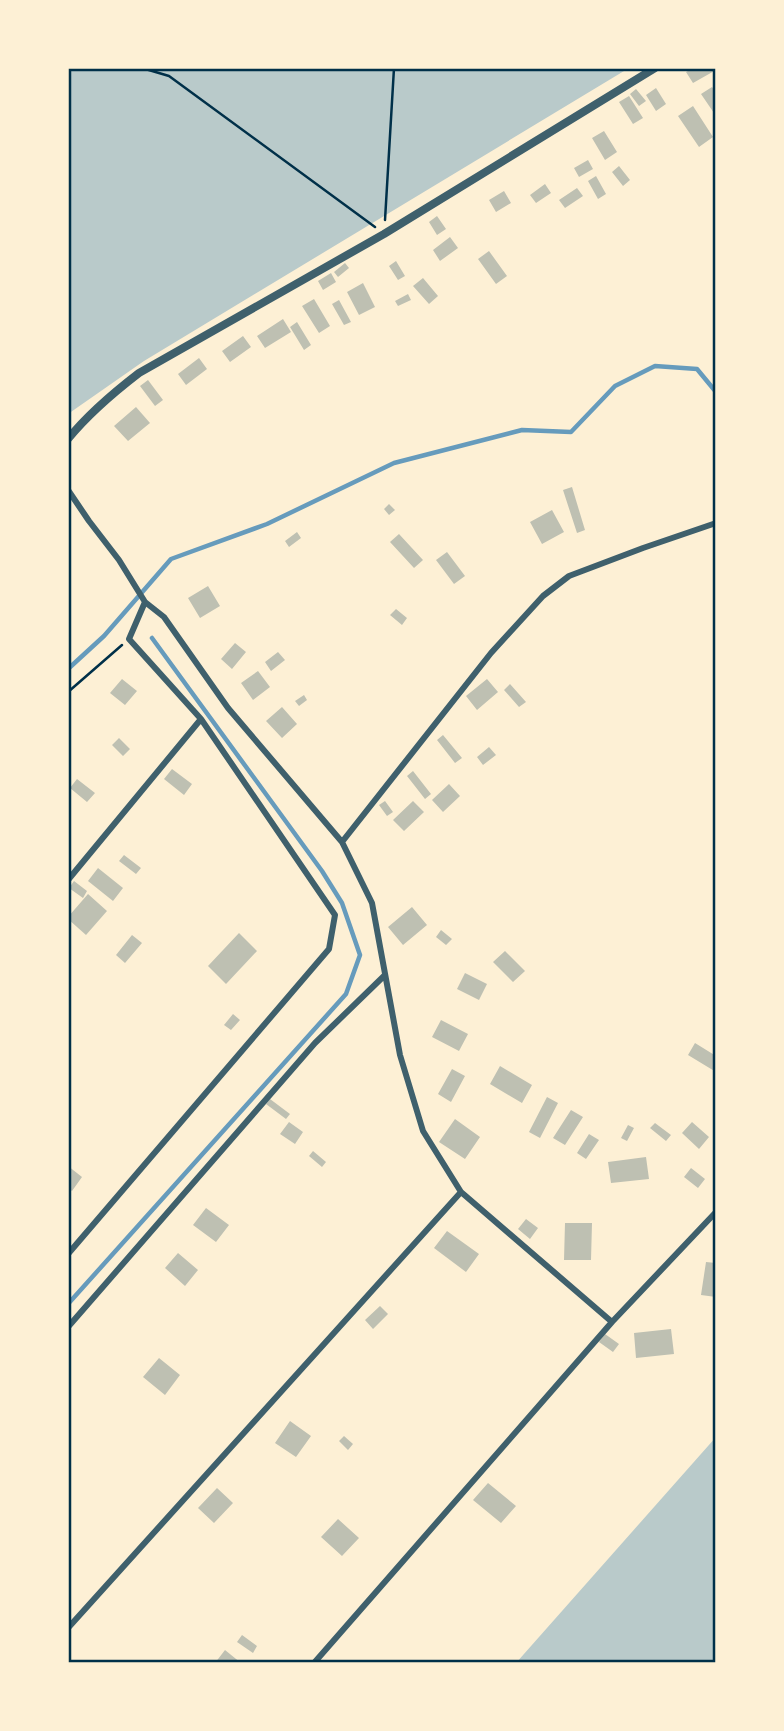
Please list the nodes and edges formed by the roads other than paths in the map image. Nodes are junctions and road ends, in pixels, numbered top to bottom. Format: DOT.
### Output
graph roads {
  1 [pos="655,68"];
  2 [pos="68,439"];
  3 [pos="68,490"];
  4 [pos="716,523"];
  5 [pos="145,602"];
  6 [pos="201,719"];
  7 [pos="342,842"];
  8 [pos="68,880"];
  9 [pos="385,975"];
  10 [pos="461,1192"];
  11 [pos="716,1212"];
  12 [pos="68,1254"];
  13 [pos="612,1322"];
  14 [pos="68,1327"];
  15 [pos="68,1628"];
  16 [pos="314,1663"];
  1 -- 2 [label="street"];
  3 -- 5 [label="street"];
  4 -- 7 [label="street"];
  5 -- 6 [label="street"];
  5 -- 7 [label="street"];
  6 -- 8 [label="street"];
  6 -- 12 [label="street"];
  7 -- 9 [label="street"];
  9 -- 10 [label="street"];
  9 -- 14 [label="street"];
  10 -- 13 [label="street"];
  10 -- 15 [label="street"];
  11 -- 13 [label="street"];
  13 -- 16 [label="street"];
}
